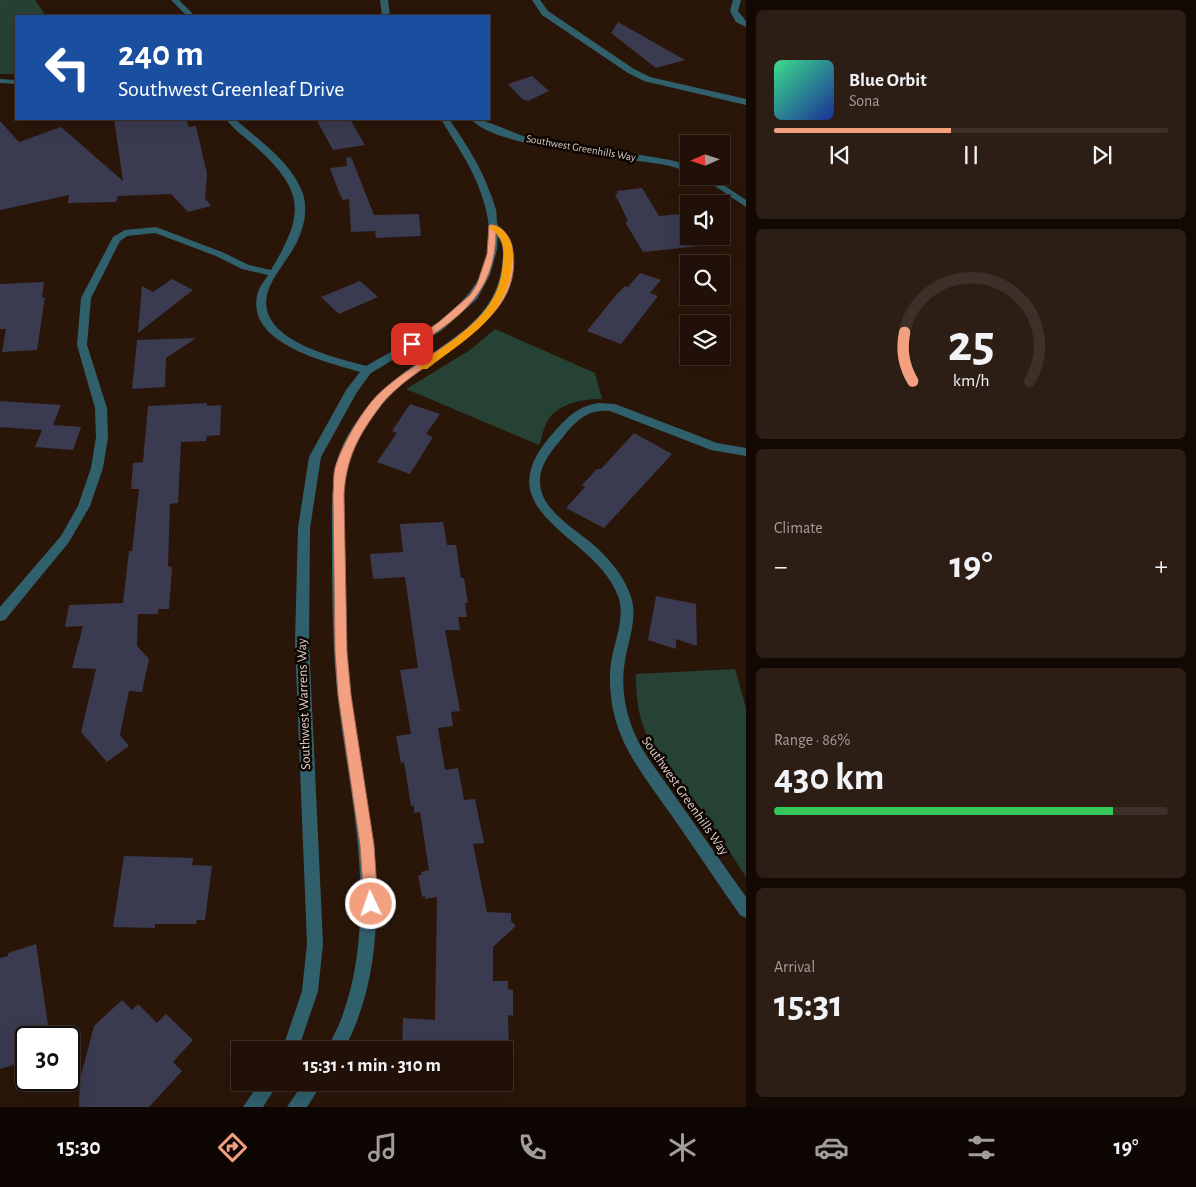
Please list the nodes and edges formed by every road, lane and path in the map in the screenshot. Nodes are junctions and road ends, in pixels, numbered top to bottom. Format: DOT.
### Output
graph roads {
  1 [pos="175,0"];
  2 [pos="384,0"];
  3 [pos="536,0"];
  4 [pos="737,0"];
  5 [pos="189,15"];
  6 [pos="386,15"];
  7 [pos="746,25"];
  8 [pos="0,81"];
  9 [pos="15,82"];
  10 [pos="746,102"];
  11 [pos="231,120"];
  12 [pos="446,120"];
  13 [pos="477,120"];
  14 [pos="680,167"];
  15 [pos="718,185"];
  16 [pos="746,204"];
  17 [pos="492,227"];
  18 [pos="273,273"];
  19 [pos="367,370"];
  20 [pos="746,452"];
  21 [pos="0,616"];
  22 [pos="746,910"];
  23 [pos="293,1041"];
  24 [pos="339,1041"];
  25 [pos="264,1091"];
  26 [pos="308,1091"];
  27 [pos="252,1107"];
  28 [pos="296,1107"];
  1 -- 5 [label="street"];
  2 -- 6 [label="street"];
  3 -- 10 [label="street"];
  4 -- 7 [label="street"];
  8 -- 9 [label="street"];
  11 -- 18 [label="street"];
  12 -- 17 [label="street"];
  13 -- 14 [label="street, Southwest Greenhills Way"];
  15 -- 16 [label="street"];
  17 -- 19 [label="street"];
  17 -- 24 [label="street"];
  18 -- 19 [label="street"];
  18 -- 21 [label="street"];
  19 -- 23 [label="street, Southwest Warrens Way"];
  20 -- 22 [label="street, Southwest Greenhills Way"];
  25 -- 27 [label="street"];
  26 -- 28 [label="street"];
}
